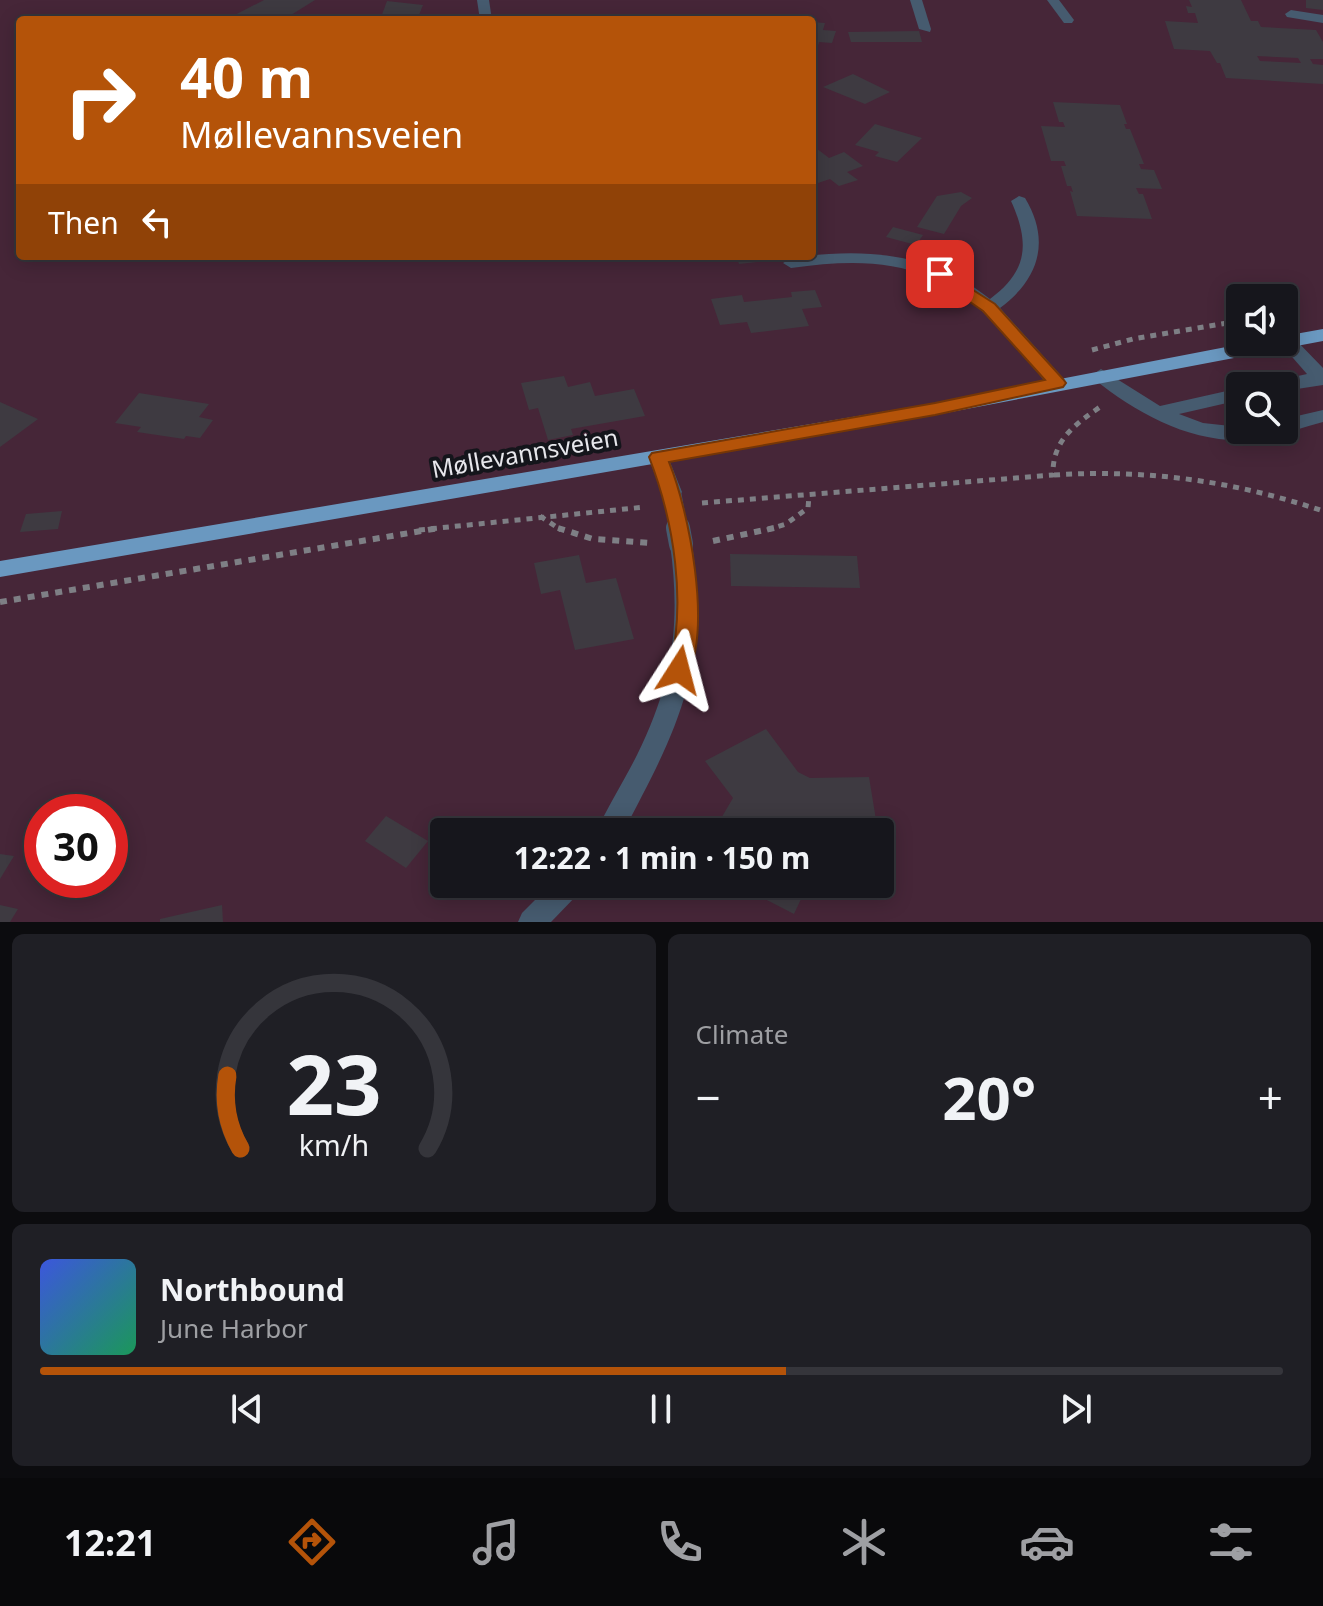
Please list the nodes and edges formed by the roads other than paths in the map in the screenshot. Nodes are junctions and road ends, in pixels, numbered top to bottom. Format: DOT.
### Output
graph roads {
  1 [pos="916,0"];
  2 [pos="1053,0"];
  3 [pos="1291,14"];
  4 [pos="1323,19"];
  5 [pos="1068,20"];
  6 [pos="925,29"];
  7 [pos="1019,201"];
  8 [pos="816,259"];
  9 [pos="812,260"];
  10 [pos="791,263"];
  11 [pos="989,308"];
  12 [pos="1323,335"];
  13 [pos="1298,339"];
  14 [pos="1226,352"];
  15 [pos="1298,355"];
  16 [pos="1101,375"];
  17 [pos="1322,378"];
  18 [pos="1298,382"];
  19 [pos="1057,383"];
  20 [pos="1226,397"];
  21 [pos="1160,412"];
  22 [pos="1323,416"];
  23 [pos="1298,422"];
  24 [pos="1226,433"];
  25 [pos="658,457"];
  26 [pos="0,569"];
  27 [pos="617,818"];
  28 [pos="555,898"];
  29 [pos="532,922"];
  1 -- 6 [label="street"];
  2 -- 5 [label="street"];
  3 -- 4 [label="street"];
  7 -- 11 [label="street"];
  8 -- 11 [label="street"];
  9 -- 10 [label="street"];
  11 -- 19 [label="street"];
  12 -- 13 [label="main road, Møllevannsveien"];
  14 -- 16 [label="main road, Møllevannsveien"];
  15 -- 17 [label="street"];
  16 -- 19 [label="main road, Møllevannsveien"];
  16 -- 21 [label="street"];
  17 -- 18 [label="street"];
  19 -- 25 [label="main road, Møllevannsveien"];
  20 -- 21 [label="street"];
  21 -- 24 [label="street"];
  22 -- 23 [label="street"];
  25 -- 26 [label="main road, Møllevannsveien"];
  25 -- 27 [label="street, bridge"];
  28 -- 29 [label="street"];
}
